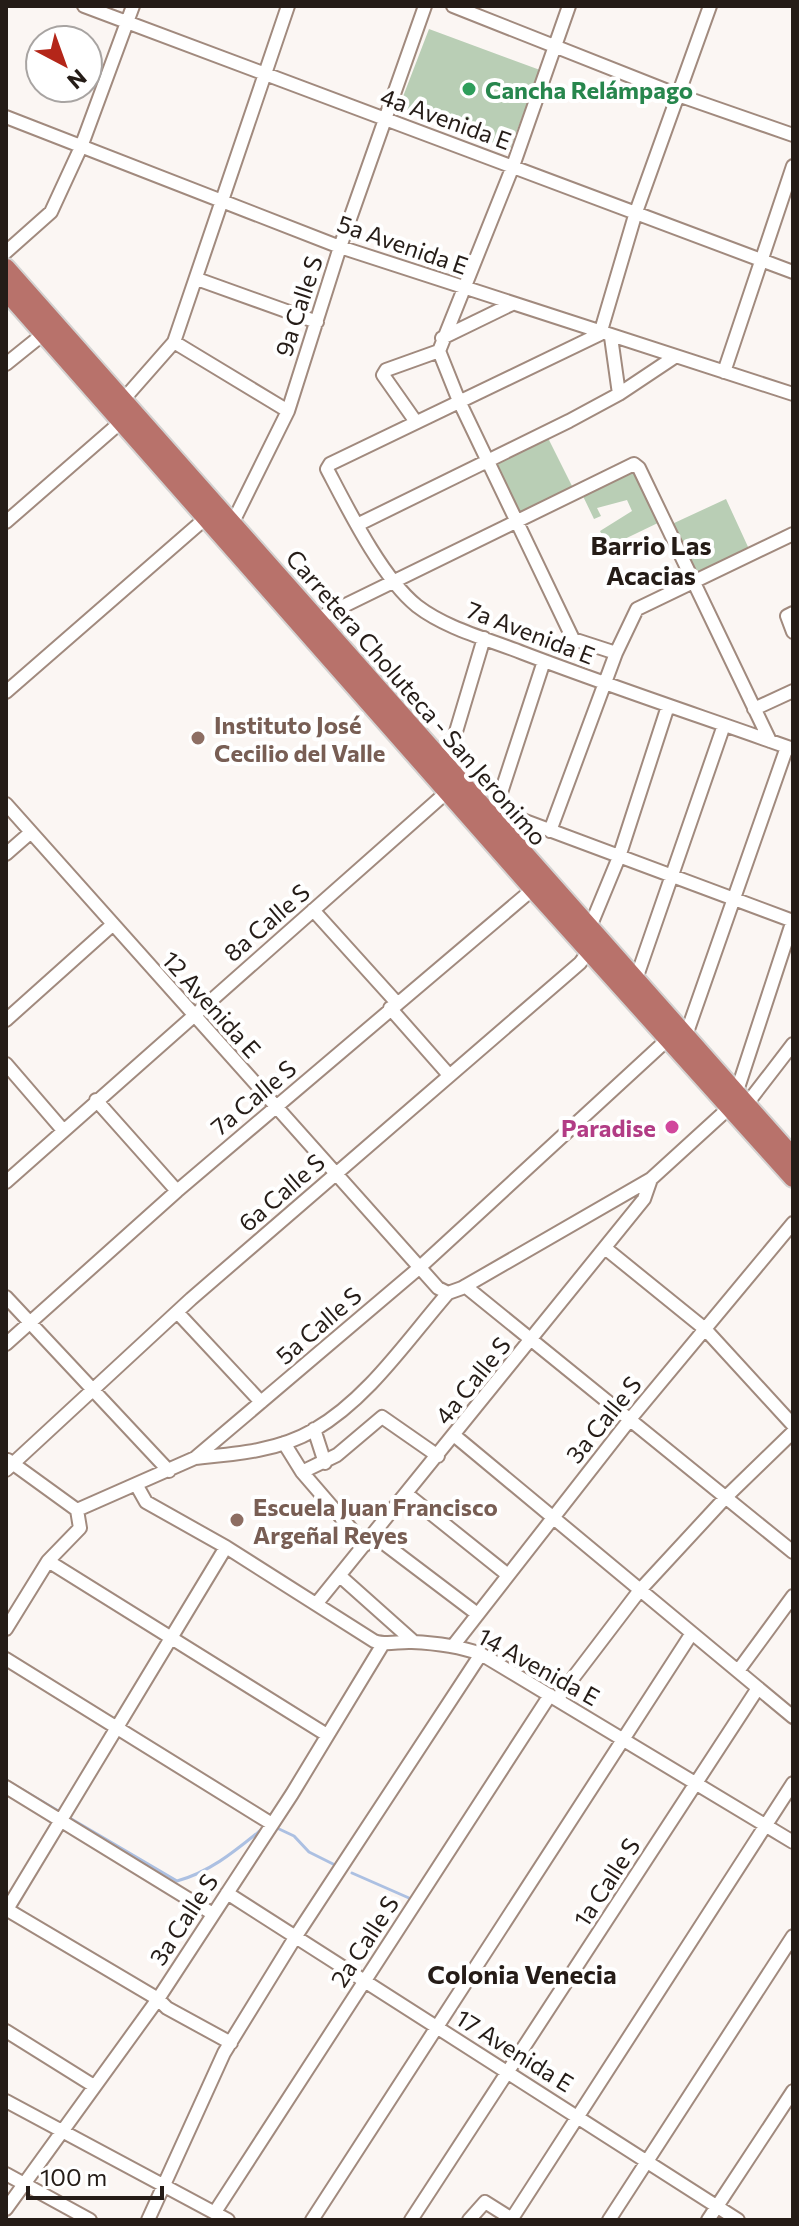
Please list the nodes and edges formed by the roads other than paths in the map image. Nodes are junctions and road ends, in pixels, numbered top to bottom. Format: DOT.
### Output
graph roads {
  1 [pos="84,6"];
  2 [pos="133,6"];
  3 [pos="288,6"];
  4 [pos="425,6"];
  5 [pos="453,6"];
  6 [pos="569,6"];
  7 [pos="710,6"];
  8 [pos="127,21"];
  9 [pos="556,45"];
  10 [pos="263,73"];
  11 [pos="678,95"];
  12 [pos="6,117"];
  13 [pos="385,120"];
  14 [pos="793,135"];
  15 [pos="81,147"];
  16 [pos="513,166"];
  17 [pos="793,166"];
  18 [pos="222,202"];
  19 [pos="636,212"];
  20 [pos="340,247"];
  21 [pos="6,252"];
  22 [pos="761,260"];
  23 [pos="6,268"];
  24 [pos="793,272"];
  25 [pos="197,279"];
  26 [pos="462,287"];
  27 [pos="6,291"];
  28 [pos="512,304"];
  29 [pos="317,322"];
  30 [pos="52,331"];
  31 [pos="605,336"];
  32 [pos="174,342"];
  33 [pos="441,345"];
  34 [pos="673,358"];
  35 [pos="6,364"];
  36 [pos="724,372"];
  37 [pos="619,394"];
  38 [pos="793,394"];
  39 [pos="123,400"];
  40 [pos="459,401"];
  41 [pos="288,411"];
  42 [pos="122,421"];
  43 [pos="416,422"];
  44 [pos="487,461"];
  45 [pos="207,517"];
  46 [pos="516,520"];
  47 [pos="6,522"];
  48 [pos="232,524"];
  49 [pos="357,525"];
  50 [pos="793,534"];
  51 [pos="395,580"];
  52 [pos="693,582"];
  53 [pos="793,613"];
  54 [pos="315,620"];
  55 [pos="793,632"];
  56 [pos="484,638"];
  57 [pos="616,653"];
  58 [pos="544,661"];
  59 [pos="604,684"];
  60 [pos="793,691"];
  61 [pos="6,692"];
  62 [pos="668,706"];
  63 [pos="754,709"];
  64 [pos="724,725"];
  65 [pos="770,741"];
  66 [pos="790,748"];
  67 [pos="446,765"];
  68 [pos="448,791"];
  69 [pos="6,804"];
  70 [pos="486,806"];
  71 [pos="550,831"];
  72 [pos="30,833"];
  73 [pos="6,854"];
  74 [pos="619,857"];
  75 [pos="672,876"];
  76 [pos="533,889"];
  77 [pos="734,899"];
  78 [pos="313,910"];
  79 [pos="793,921"];
  80 [pos="111,926"];
  81 [pos="586,942"];
  82 [pos="635,982"];
  83 [pos="393,1006"];
  84 [pos="192,1014"];
  85 [pos="6,1020"];
  86 [pos="676,1038"];
  87 [pos="793,1044"];
  88 [pos="6,1064"];
  89 [pos="449,1075"];
  90 [pos="96,1100"];
  91 [pos="737,1102"];
  92 [pos="277,1107"];
  93 [pos="62,1129"];
  94 [pos="793,1157"];
  95 [pos="334,1175"];
  96 [pos="793,1178"];
  97 [pos="651,1179"];
  98 [pos="6,1182"];
  99 [pos="177,1191"];
  100 [pos="793,1223"];
  101 [pos="605,1248"];
  102 [pos="419,1268"];
  103 [pos="465,1286"];
  104 [pos="443,1291"];
  105 [pos="6,1297"];
  106 [pos="177,1312"];
  107 [pos="29,1323"];
  108 [pos="705,1329"];
  109 [pos="533,1341"];
  110 [pos="6,1344"];
  111 [pos="93,1391"];
  112 [pos="261,1402"];
  113 [pos="631,1418"];
  114 [pos="793,1425"];
  115 [pos="314,1429"];
  116 [pos="793,1432"];
  117 [pos="455,1436"];
  118 [pos="284,1443"];
  119 [pos="438,1456"];
  120 [pos="195,1458"];
  121 [pos="325,1463"];
  122 [pos="8,1464"];
  123 [pos="169,1471"];
  124 [pos="302,1472"];
  125 [pos="137,1486"];
  126 [pos="408,1495"];
  127 [pos="726,1497"];
  128 [pos="77,1510"];
  129 [pos="553,1517"];
  130 [pos="369,1540"];
  131 [pos="226,1547"];
  132 [pos="793,1552"];
  133 [pos="48,1561"];
  134 [pos="508,1575"];
  135 [pos="340,1576"];
  136 [pos="640,1590"];
  137 [pos="793,1596"];
  138 [pos="317,1603"];
  139 [pos="476,1613"];
  140 [pos="6,1629"];
  141 [pos="692,1633"];
  142 [pos="170,1638"];
  143 [pos="414,1642"];
  144 [pos="383,1644"];
  145 [pos="453,1646"];
  146 [pos="481,1654"];
  147 [pos="6,1659"];
  148 [pos="738,1671"];
  149 [pos="758,1688"];
  150 [pos="553,1697"];
  151 [pos="793,1717"];
  152 [pos="115,1729"];
  153 [pos="327,1735"];
  154 [pos="621,1738"];
  155 [pos="793,1783"];
  156 [pos="696,1784"];
  157 [pos="6,1787"];
  158 [pos="61,1819"];
  159 [pos="272,1824"];
  160 [pos="767,1827"];
  161 [pos="793,1842"];
  162 [pos="227,1893"];
  163 [pos="6,1910"];
  164 [pos="213,1914"];
  165 [pos="296,1936"];
  166 [pos="793,1936"];
  167 [pos="364,1981"];
  168 [pos="158,1999"];
  169 [pos="436,2027"];
  170 [pos="6,2031"];
  171 [pos="231,2043"];
  172 [pos="509,2072"];
  173 [pos="94,2086"];
  174 [pos="793,2091"];
  175 [pos="6,2101"];
  176 [pos="580,2116"];
  177 [pos="60,2132"];
  178 [pos="648,2162"];
  179 [pos="6,2174"];
  180 [pos="23,2184"];
  181 [pos="163,2187"];
  182 [pos="717,2206"];
  183 [pos="6,2209"];
  184 [pos="215,2212"];
  185 [pos="90,2220"];
  186 [pos="148,2220"];
  187 [pos="228,2220"];
  188 [pos="312,2220"];
  189 [pos="411,2220"];
  190 [pos="469,2220"];
  191 [pos="512,2220"];
  192 [pos="609,2220"];
  193 [pos="708,2220"];
  194 [pos="738,2220"];
  1 -- 8 [label="street, 4a Avenida E"];
  2 -- 8 [label="street"];
  3 -- 10 [label="street"];
  4 -- 13 [label="street, 9a Calle S"];
  5 -- 9 [label="street"];
  6 -- 9 [label="street"];
  7 -- 11 [label="street"];
  8 -- 10 [label="street, 4a Avenida E"];
  8 -- 15 [label="street"];
  9 -- 11 [label="street"];
  9 -- 16 [label="street"];
  10 -- 13 [label="street, 4a Avenida E"];
  10 -- 18 [label="street"];
  11 -- 14 [label="street"];
  11 -- 19 [label="street"];
  12 -- 15 [label="street, 5a Avenida E"];
  13 -- 16 [label="street, 4a Avenida E"];
  13 -- 20 [label="street, 9a Calle S"];
  15 -- 18 [label="street, 5a Avenida E"];
  15 -- 21 [label="street"];
  16 -- 19 [label="street, 4a Avenida E"];
  16 -- 26 [label="street"];
  17 -- 22 [label="street"];
  18 -- 20 [label="street, 5a Avenida E"];
  18 -- 25 [label="street"];
  19 -- 22 [label="street, 4a Avenida E"];
  19 -- 31 [label="street"];
  20 -- 26 [label="street, 5a Avenida E"];
  20 -- 29 [label="street, 9a Calle S"];
  22 -- 24 [label="street, 4a Avenida E"];
  22 -- 36 [label="street"];
  23 -- 30 [label="highway, Carretera Choluteca - San Jeronimo"];
  25 -- 29 [label="street"];
  25 -- 32 [label="street"];
  26 -- 28 [label="street, 5a Avenida E"];
  26 -- 33 [label="street"];
  27 -- 30 [label="highway, Carretera Choluteca - San Jeronimo"];
  28 -- 31 [label="street, 5a Avenida E"];
  28 -- 33 [label="street"];
  29 -- 41 [label="street, 9a Calle S"];
  30 -- 35 [label="street"];
  30 -- 39 [label="highway, Carretera Choluteca - San Jeronimo"];
  30 -- 42 [label="highway, Carretera Choluteca - San Jeronimo"];
  31 -- 34 [label="street, 5a Avenida E"];
  31 -- 37 [label="street"];
  31 -- 40 [label="street"];
  32 -- 39 [label="street"];
  32 -- 41 [label="street"];
  33 -- 40 [label="street"];
  33 -- 43 [label="street"];
  34 -- 36 [label="street, 5a Avenida E"];
  34 -- 37 [label="street"];
  36 -- 38 [label="street, 5a Avenida E"];
  37 -- 44 [label="street"];
  39 -- 48 [label="highway, Carretera Choluteca - San Jeronimo"];
  40 -- 43 [label="street"];
  40 -- 44 [label="street"];
  41 -- 48 [label="street, 9a Calle S"];
  42 -- 45 [label="highway, Carretera Choluteca - San Jeronimo"];
  42 -- 47 [label="street"];
  43 -- 49 [label="street, 7a Avenida E"];
  44 -- 46 [label="street"];
  44 -- 49 [label="street"];
  45 -- 61 [label="street"];
  45 -- 68 [label="highway, Carretera Choluteca - San Jeronimo"];
  46 -- 51 [label="street"];
  46 -- 52 [label="street"];
  46 -- 57 [label="street"];
  48 -- 54 [label="highway, Carretera Choluteca - San Jeronimo"];
  49 -- 51 [label="street, 7a Avenida E"];
  50 -- 52 [label="street"];
  51 -- 54 [label="street"];
  51 -- 56 [label="street, 7a Avenida E"];
  52 -- 57 [label="street"];
  52 -- 63 [label="street"];
  53 -- 55 [label="street"];
  54 -- 67 [label="highway, Carretera Choluteca - San Jeronimo"];
  56 -- 58 [label="street, 7a Avenida E"];
  56 -- 67 [label="street"];
  57 -- 59 [label="street"];
  58 -- 59 [label="street, 7a Avenida E"];
  58 -- 70 [label="street"];
  59 -- 62 [label="street, 7a Avenida E"];
  59 -- 71 [label="street"];
  60 -- 63 [label="street"];
  62 -- 64 [label="street, 7a Avenida E"];
  62 -- 74 [label="street"];
  63 -- 65 [label="street"];
  64 -- 65 [label="street, 7a Avenida E"];
  64 -- 75 [label="street"];
  65 -- 66 [label="street, 7a Avenida E"];
  66 -- 77 [label="street"];
  67 -- 70 [label="highway, Carretera Choluteca - San Jeronimo"];
  68 -- 76 [label="highway, Carretera Choluteca - San Jeronimo"];
  68 -- 78 [label="street, 8a Calle S"];
  69 -- 72 [label="street, 12 Avenida E"];
  70 -- 71 [label="street"];
  70 -- 81 [label="highway, Carretera Choluteca - San Jeronimo"];
  71 -- 74 [label="street"];
  72 -- 73 [label="street"];
  72 -- 80 [label="street, 12 Avenida E"];
  74 -- 75 [label="street"];
  74 -- 81 [label="street"];
  75 -- 77 [label="street"];
  75 -- 82 [label="street"];
  76 -- 81 [label="highway, Carretera Choluteca - San Jeronimo"];
  76 -- 83 [label="street, 7a Calle S"];
  77 -- 79 [label="street"];
  77 -- 86 [label="street"];
  78 -- 83 [label="street"];
  78 -- 84 [label="street, 8a Calle S"];
  79 -- 91 [label="street, 4a Calle S"];
  80 -- 84 [label="street, 12 Avenida E"];
  80 -- 85 [label="street"];
  81 -- 82 [label="highway, Carretera Choluteca - San Jeronimo"];
  81 -- 86 [label="highway, Carretera Choluteca - San Jeronimo"];
  81 -- 89 [label="street, 6a Calle S"];
  82 -- 86 [label="highway, Carretera Choluteca - San Jeronimo"];
  83 -- 89 [label="street"];
  83 -- 92 [label="street, 7a Calle S"];
  84 -- 90 [label="street, 8a Calle S"];
  84 -- 92 [label="street, 12 Avenida E"];
  86 -- 91 [label="highway, Carretera Choluteca - San Jeronimo"];
  86 -- 102 [label="street, 5a Calle S"];
  87 -- 91 [label="street"];
  88 -- 93 [label="street"];
  89 -- 95 [label="street, 6a Calle S"];
  90 -- 93 [label="street, 8a Calle S"];
  90 -- 99 [label="street"];
  91 -- 94 [label="highway, Carretera Choluteca - San Jeronimo"];
  91 -- 96 [label="highway, Carretera Choluteca - San Jeronimo"];
  91 -- 97 [label="street, 4a Calle S"];
  92 -- 95 [label="street, 12 Avenida E"];
  92 -- 99 [label="street, 7a Calle S"];
  93 -- 98 [label="street, 8a Calle S"];
  95 -- 102 [label="street, 12 Avenida E"];
  95 -- 106 [label="street, 6a Calle S"];
  97 -- 101 [label="street, 4a Calle S"];
  97 -- 103 [label="street, 4a Calle S"];
  99 -- 107 [label="street, 7a Calle S"];
  100 -- 108 [label="street, 3a Calle S"];
  101 -- 108 [label="street"];
  101 -- 109 [label="street, 4a Calle S"];
  102 -- 104 [label="street, 12 Avenida E"];
  102 -- 112 [label="street, 5a Calle S"];
  103 -- 104 [label="street, 4a Calle S"];
  103 -- 109 [label="street"];
  104 -- 115 [label="street"];
  105 -- 107 [label="street"];
  106 -- 111 [label="street, 6a Calle S"];
  106 -- 112 [label="street"];
  107 -- 110 [label="street, 7a Calle S"];
  107 -- 111 [label="street"];
  108 -- 113 [label="street, 3a Calle S"];
  108 -- 114 [label="street"];
  109 -- 113 [label="street"];
  109 -- 117 [label="street, 4a Calle S"];
  111 -- 122 [label="street, 6a Calle S"];
  111 -- 123 [label="street"];
  112 -- 120 [label="street, 5a Calle S"];
  113 -- 127 [label="street"];
  113 -- 129 [label="street, 3a Calle S"];
  115 -- 118 [label="street"];
  115 -- 121 [label="street"];
  116 -- 127 [label="street, 2a Calle S"];
  117 -- 119 [label="street, 4a Calle S"];
  117 -- 129 [label="street"];
  118 -- 120 [label="street"];
  118 -- 124 [label="street"];
  119 -- 121 [label="street"];
  119 -- 126 [label="street, 4a Calle S"];
  120 -- 123 [label="street, 5a Calle S"];
  121 -- 124 [label="street"];
  122 -- 128 [label="street"];
  123 -- 125 [label="street, 5a Calle S"];
  124 -- 130 [label="street"];
  125 -- 128 [label="street, 5a Calle S"];
  125 -- 131 [label="street"];
  126 -- 130 [label="street, 4a Calle S"];
  126 -- 134 [label="street"];
  127 -- 132 [label="street"];
  127 -- 136 [label="street, 2a Calle S"];
  128 -- 133 [label="street"];
  129 -- 134 [label="street, 3a Calle S"];
  129 -- 136 [label="street"];
  130 -- 135 [label="street, 4a Calle S"];
  130 -- 139 [label="street"];
  131 -- 138 [label="street"];
  131 -- 142 [label="street"];
  133 -- 140 [label="street"];
  133 -- 142 [label="street"];
  134 -- 139 [label="street, 3a Calle S"];
  135 -- 138 [label="street, 4a Calle S"];
  135 -- 143 [label="street"];
  136 -- 141 [label="street"];
  136 -- 150 [label="street, 2a Calle S"];
  137 -- 148 [label="street"];
  138 -- 144 [label="street"];
  139 -- 145 [label="street, 3a Calle S"];
  141 -- 148 [label="street"];
  141 -- 154 [label="street"];
  142 -- 152 [label="street"];
  142 -- 153 [label="street"];
  143 -- 144 [label="street, 14 Avenida E"];
  143 -- 145 [label="street, 14 Avenida E"];
  144 -- 153 [label="street, 3a Calle S"];
  145 -- 146 [label="street, 14 Avenida E"];
  146 -- 150 [label="street, 14 Avenida E"];
  146 -- 165 [label="street"];
  147 -- 152 [label="street"];
  148 -- 149 [label="street"];
  149 -- 151 [label="street"];
  149 -- 156 [label="street, 1a Calle S"];
  150 -- 154 [label="street, 14 Avenida E"];
  150 -- 167 [label="street, 2a Calle S"];
  152 -- 158 [label="street"];
  152 -- 159 [label="street"];
  153 -- 159 [label="street, 3a Calle S"];
  154 -- 156 [label="street, 14 Avenida E"];
  154 -- 169 [label="street"];
  155 -- 160 [label="street"];
  156 -- 160 [label="street, 14 Avenida E"];
  156 -- 172 [label="street, 1a Calle S"];
  157 -- 158 [label="street"];
  158 -- 163 [label="street"];
  158 -- 164 [label="street"];
  159 -- 162 [label="street, 3a Calle S"];
  160 -- 161 [label="street, 14 Avenida E"];
  160 -- 176 [label="street"];
  162 -- 164 [label="street, 3a Calle S"];
  162 -- 165 [label="street, 17 Avenida E"];
  163 -- 168 [label="street"];
  164 -- 168 [label="street, 3a Calle S"];
  165 -- 167 [label="street, 17 Avenida E"];
  165 -- 171 [label="street"];
  166 -- 178 [label="street"];
  167 -- 169 [label="street, 17 Avenida E"];
  167 -- 184 [label="street, 2a Calle S"];
  168 -- 171 [label="street"];
  168 -- 173 [label="street, 3a Calle S"];
  169 -- 172 [label="street, 17 Avenida E"];
  169 -- 188 [label="street"];
  170 -- 173 [label="street"];
  171 -- 181 [label="street"];
  172 -- 176 [label="street, 17 Avenida E"];
  172 -- 189 [label="street, 1a Calle S"];
  173 -- 177 [label="street, 3a Calle S"];
  174 -- 182 [label="street"];
  175 -- 177 [label="street"];
  176 -- 178 [label="street, 17 Avenida E"];
  176 -- 191 [label="street"];
  177 -- 180 [label="street, 3a Calle S"];
  177 -- 181 [label="street"];
  178 -- 182 [label="street, 17 Avenida E"];
  178 -- 192 [label="street"];
  179 -- 180 [label="street"];
  180 -- 183 [label="street, 3a Calle S"];
  180 -- 185 [label="street"];
  181 -- 184 [label="street"];
  181 -- 186 [label="street"];
  182 -- 193 [label="street"];
  182 -- 194 [label="street, 17 Avenida E"];
  184 -- 187 [label="street"];
  190 -- 191 [label="street"];
}
